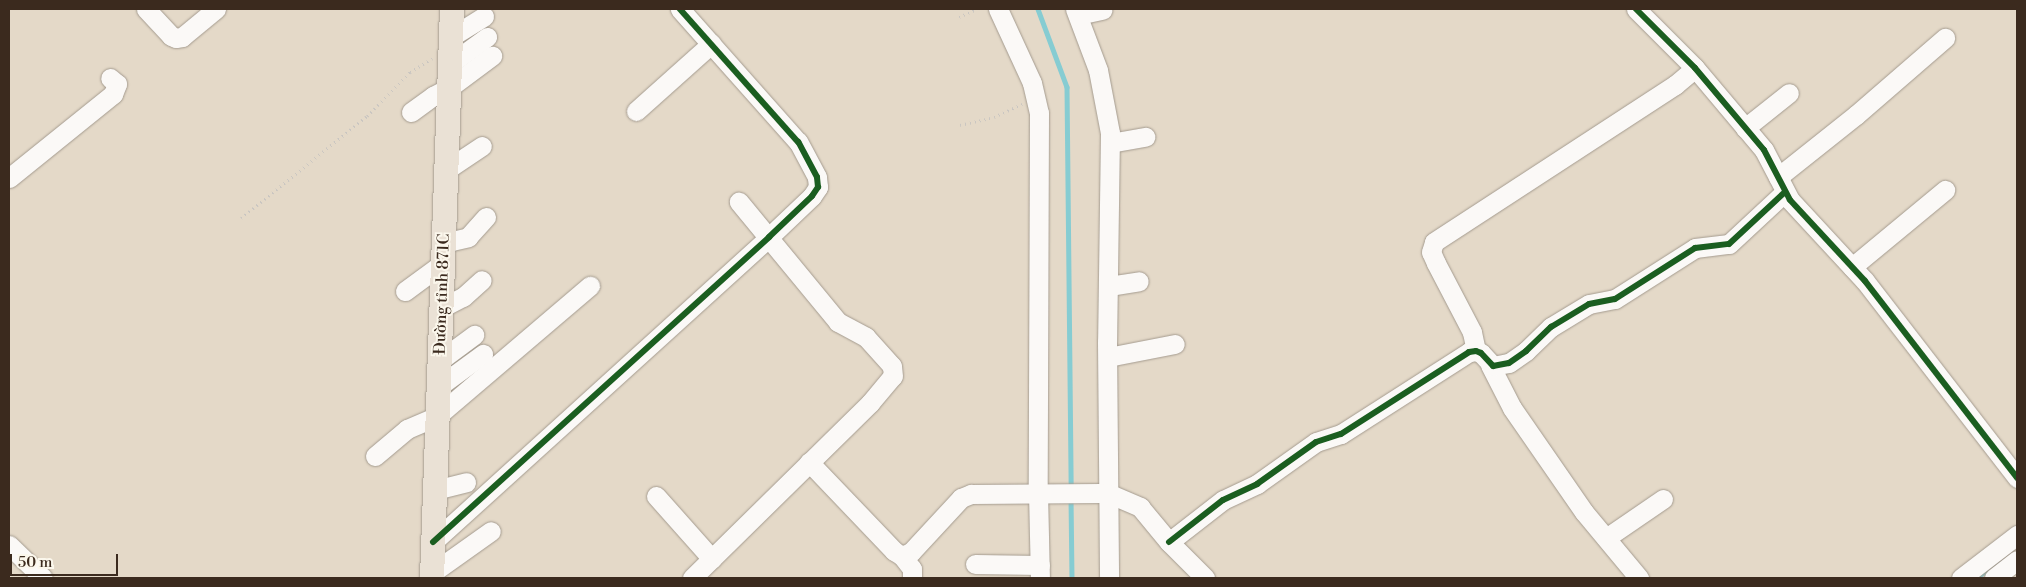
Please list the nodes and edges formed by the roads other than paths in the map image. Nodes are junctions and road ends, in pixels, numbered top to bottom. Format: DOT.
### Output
graph roads {
  1 [pos="146,9"];
  2 [pos="216,9"];
  3 [pos="452,9"];
  4 [pos="680,9"];
  5 [pos="998,9"];
  6 [pos="1636,9"];
  7 [pos="1102,10"];
  8 [pos="1076,12"];
  9 [pos="484,16"];
  10 [pos="487,37"];
  11 [pos="1945,38"];
  12 [pos="711,44"];
  13 [pos="450,49"];
  14 [pos="492,56"];
  15 [pos="1695,68"];
  16 [pos="110,78"];
  17 [pos="449,88"];
  18 [pos="1789,93"];
  19 [pos="636,111"];
  20 [pos="411,112"];
  21 [pos="1745,128"];
  22 [pos="1145,137"];
  23 [pos="1110,143"];
  24 [pos="482,146"];
  25 [pos="446,170"];
  26 [pos="9,178"];
  27 [pos="1781,185"];
  28 [pos="1945,190"];
  29 [pos="738,202"];
  30 [pos="486,217"];
  31 [pos="769,236"];
  32 [pos="443,253"];
  33 [pos="1852,267"];
  34 [pos="482,280"];
  35 [pos="1139,281"];
  36 [pos="590,286"];
  37 [pos="1108,286"];
  38 [pos="405,292"];
  39 [pos="441,308"];
  40 [pos="474,335"];
  41 [pos="1175,344"];
  42 [pos="1476,350"];
  43 [pos="483,354"];
  44 [pos="1108,357"];
  45 [pos="439,361"];
  46 [pos="1490,365"];
  47 [pos="438,387"];
  48 [pos="437,416"];
  49 [pos="375,456"];
  50 [pos="809,462"];
  51 [pos="2017,478"];
  52 [pos="466,482"];
  53 [pos="435,490"];
  54 [pos="1041,492"];
  55 [pos="1105,494"];
  56 [pos="656,496"];
  57 [pos="1663,499"];
  58 [pos="491,530"];
  59 [pos="2017,535"];
  60 [pos="1606,538"];
  61 [pos="433,542"];
  62 [pos="1169,542"];
  63 [pos="9,546"];
  64 [pos="902,556"];
  65 [pos="712,559"];
  66 [pos="2017,560"];
  67 [pos="975,564"];
  68 [pos="1040,571"];
  69 [pos="432,575"];
  70 [pos="43,578"];
  71 [pos="692,578"];
  72 [pos="912,578"];
  73 [pos="1109,578"];
  74 [pos="1205,578"];
  75 [pos="1639,578"];
  76 [pos="1961,578"];
  77 [pos="1994,578"];
  1 -- 2 [label="street"];
  3 -- 13 [label="main road, Đường tỉnh 871C"];
  4 -- 12 [label="street"];
  5 -- 54 [label="street"];
  6 -- 15 [label="street"];
  7 -- 8 [label="street"];
  8 -- 23 [label="street"];
  9 -- 13 [label="street"];
  10 -- 13 [label="street"];
  11 -- 27 [label="street"];
  12 -- 19 [label="street"];
  12 -- 31 [label="street"];
  13 -- 17 [label="main road, Đường tỉnh 871C"];
  14 -- 17 [label="street"];
  15 -- 21 [label="street"];
  15 -- 42 [label="street"];
  16 -- 26 [label="street"];
  17 -- 20 [label="street"];
  17 -- 25 [label="main road, Đường tỉnh 871C"];
  18 -- 21 [label="street"];
  21 -- 27 [label="street"];
  22 -- 23 [label="street"];
  23 -- 37 [label="street"];
  24 -- 25 [label="street"];
  25 -- 32 [label="main road, Đường tỉnh 871C"];
  27 -- 33 [label="street"];
  27 -- 46 [label="street"];
  28 -- 33 [label="street"];
  29 -- 31 [label="street"];
  30 -- 32 [label="street"];
  31 -- 50 [label="street"];
  31 -- 61 [label="street"];
  32 -- 38 [label="street"];
  32 -- 39 [label="main road, Đường tỉnh 871C"];
  33 -- 51 [label="street"];
  34 -- 39 [label="street"];
  35 -- 37 [label="street"];
  36 -- 48 [label="street"];
  37 -- 44 [label="street"];
  39 -- 45 [label="main road, Đường tỉnh 871C"];
  40 -- 45 [label="street"];
  41 -- 44 [label="street"];
  42 -- 46 [label="street"];
  42 -- 62 [label="street"];
  43 -- 47 [label="street"];
  44 -- 55 [label="street"];
  45 -- 47 [label="main road, Đường tỉnh 871C"];
  46 -- 60 [label="street"];
  47 -- 48 [label="main road, Đường tỉnh 871C"];
  48 -- 49 [label="street"];
  48 -- 53 [label="main road, Đường tỉnh 871C"];
  50 -- 64 [label="street"];
  50 -- 65 [label="street"];
  52 -- 53 [label="street"];
  53 -- 61 [label="main road, Đường tỉnh 871C"];
  54 -- 55 [label="street"];
  54 -- 64 [label="street"];
  54 -- 68 [label="street"];
  55 -- 62 [label="street"];
  55 -- 73 [label="street"];
  56 -- 65 [label="street"];
  57 -- 60 [label="street"];
  58 -- 69 [label="street"];
  59 -- 76 [label="street"];
  60 -- 75 [label="street"];
  61 -- 69 [label="main road, Đường tỉnh 871C"];
  62 -- 74 [label="street"];
  63 -- 70 [label="street"];
  64 -- 72 [label="street"];
  65 -- 71 [label="street"];
  66 -- 77 [label="street"];
  67 -- 68 [label="street"];
}
